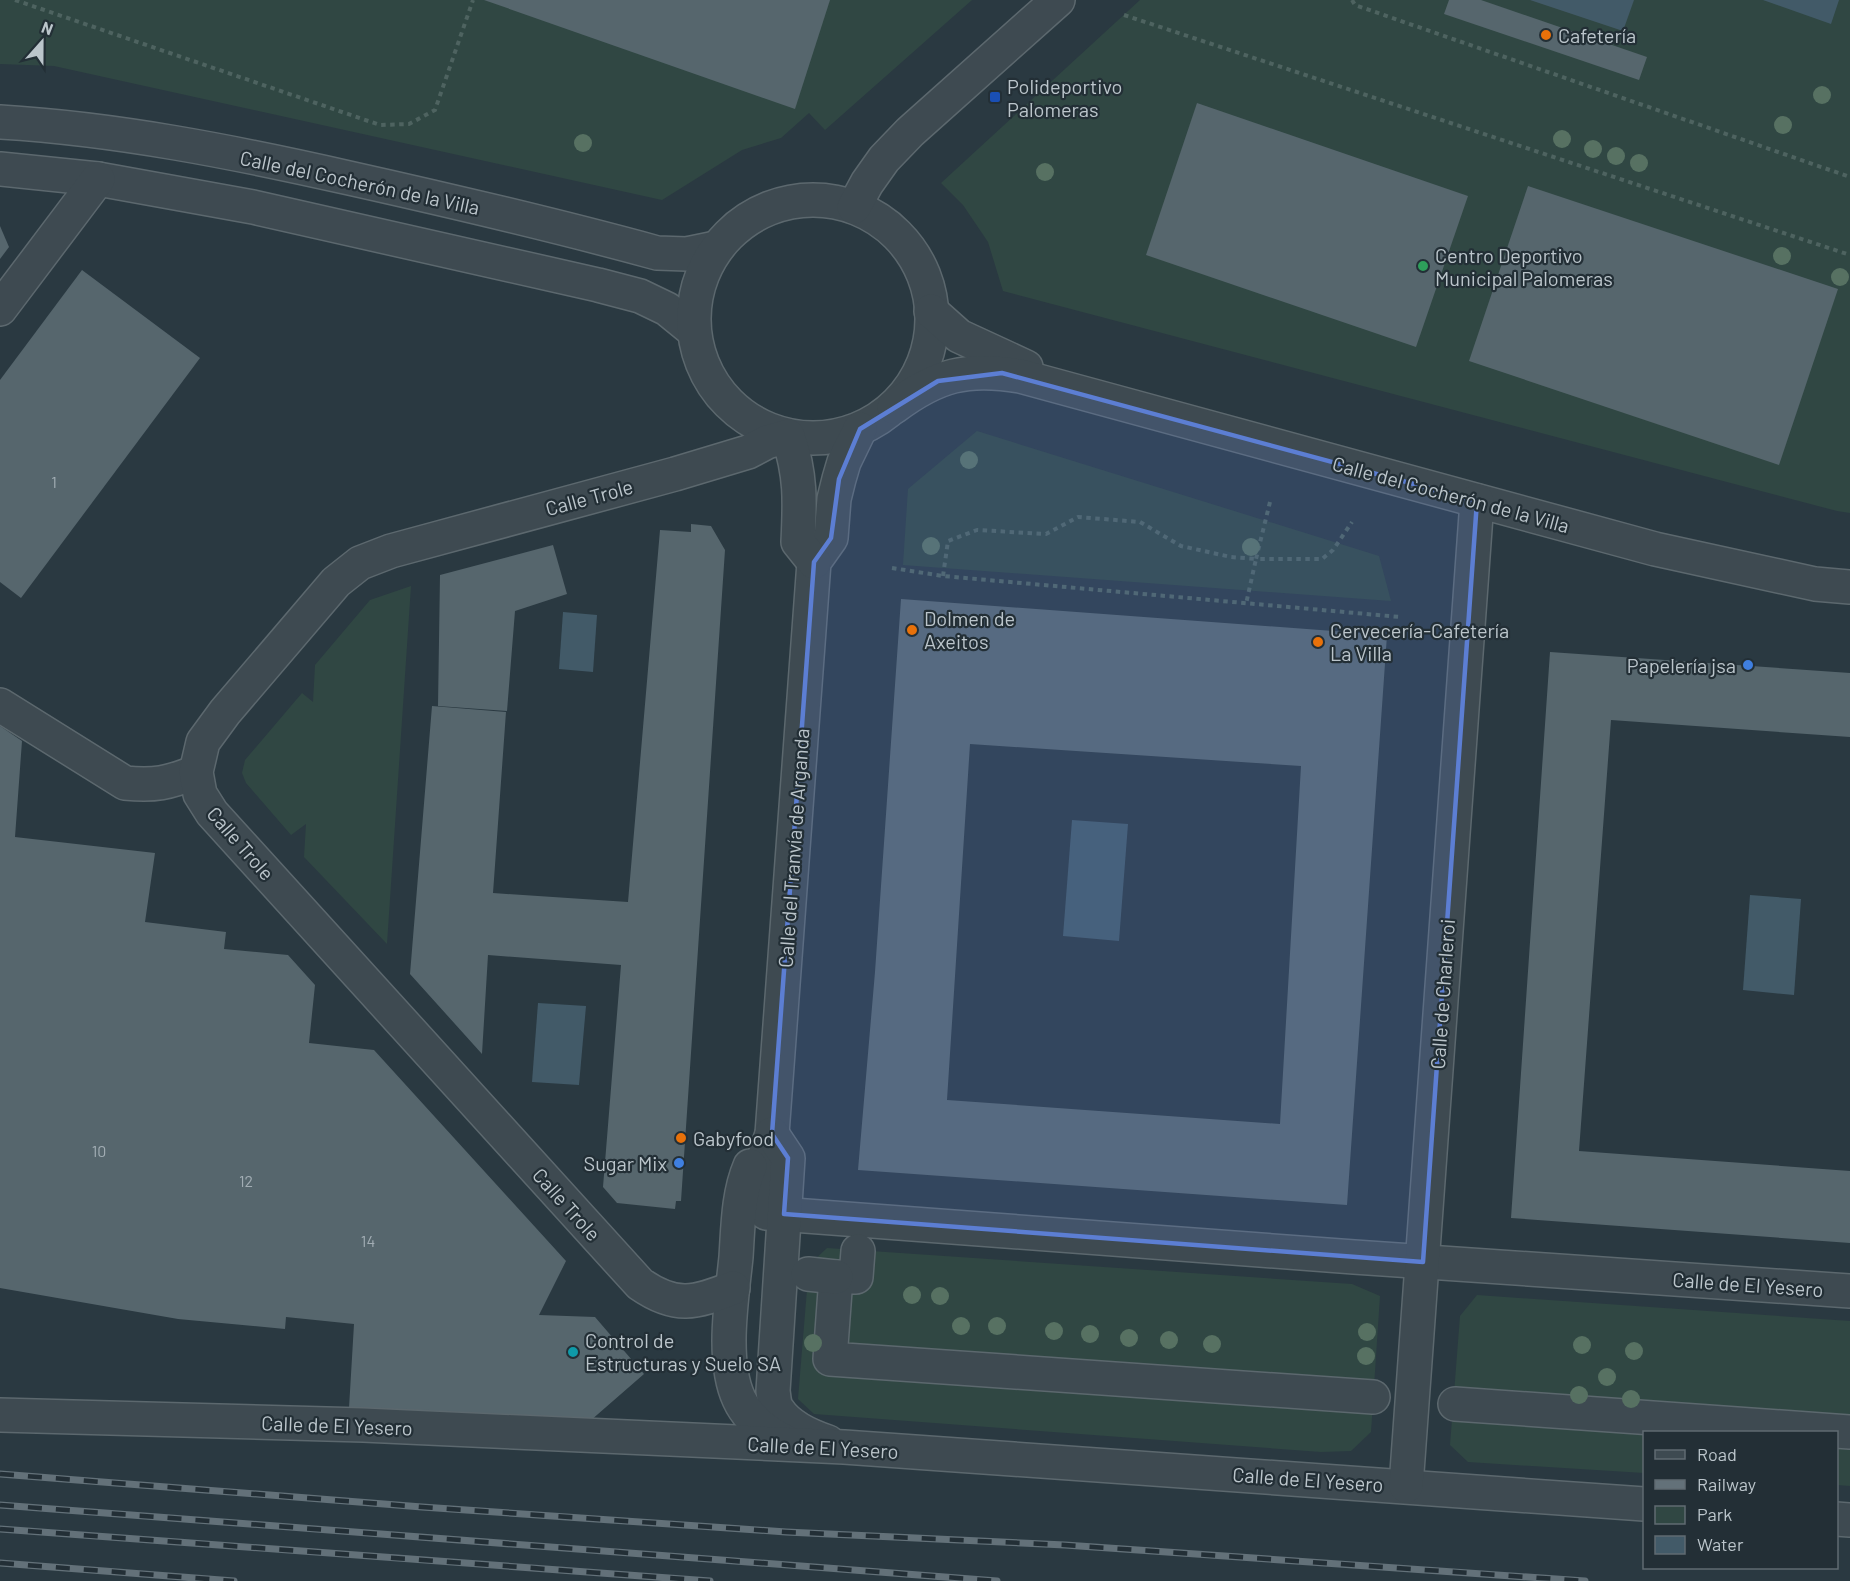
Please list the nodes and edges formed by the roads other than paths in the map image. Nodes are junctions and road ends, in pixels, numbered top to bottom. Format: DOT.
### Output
graph roads {
  1 [pos="1058,0"];
  2 [pos="0,122"];
  3 [pos="0,169"];
  4 [pos="98,178"];
  5 [pos="854,207"];
  6 [pos="716,248"];
  7 [pos="0,309"];
  8 [pos="931,311"];
  9 [pos="694,332"];
  10 [pos="1056,385"];
  11 [pos="894,407"];
  12 [pos="860,429"];
  13 [pos="788,436"];
  14 [pos="1476,501"];
  15 [pos="814,562"];
  16 [pos="1850,587"];
  17 [pos="0,705"];
  18 [pos="196,772"];
  19 [pos="772,1134"];
  20 [pos="784,1214"];
  21 [pos="858,1251"];
  22 [pos="1423,1262"];
  23 [pos="733,1288"];
  24 [pos="1850,1291"];
  25 [pos="1373,1397"];
  26 [pos="1455,1404"];
  27 [pos="0,1415"];
  28 [pos="1836,1431"];
  29 [pos="791,1444"];
  30 [pos="844,1447"];
  31 [pos="1406,1486"];
  32 [pos="1643,1504"];
  1 -- 5 [label="street"];
  2 -- 6 [label="street, Calle del Cocherón de la Villa"];
  3 -- 4 [label="street"];
  4 -- 7 [label="street"];
  4 -- 9 [label="street"];
  5 -- 6 [label="street"];
  5 -- 8 [label="street"];
  6 -- 9 [label="street"];
  8 -- 10 [label="street, Calle del Cocherón de la Villa"];
  8 -- 11 [label="street"];
  9 -- 13 [label="street"];
  10 -- 11 [label="street, Calle del Cocherón de la Villa"];
  10 -- 14 [label="street, Calle del Cocherón de la Villa"];
  11 -- 12 [label="street, Calle del Cocherón de la Villa"];
  12 -- 13 [label="street"];
  12 -- 15 [label="street"];
  13 -- 15 [label="street"];
  13 -- 18 [label="street, Calle Trole"];
  14 -- 16 [label="street, Calle del Cocherón de la Villa"];
  14 -- 22 [label="street, Calle de Charleroi"];
  15 -- 19 [label="street, Calle del Tranvía de Arganda"];
  17 -- 18 [label="street"];
  18 -- 23 [label="street, Calle Trole"];
  19 -- 20 [label="street, Calle del Tranvía de Arganda"];
  19 -- 23 [label="street"];
  20 -- 22 [label="street, Calle de El Yesero"];
  20 -- 30 [label="street"];
  21 -- 25 [label="street"];
  22 -- 24 [label="street, Calle de El Yesero"];
  22 -- 31 [label="street, Calle de Charleroi"];
  23 -- 29 [label="street"];
  26 -- 28 [label="street"];
  27 -- 29 [label="street, Calle de El Yesero"];
  29 -- 30 [label="street, Calle de El Yesero"];
  30 -- 31 [label="street, Calle de El Yesero"];
  31 -- 32 [label="street, Calle de El Yesero"];
}
